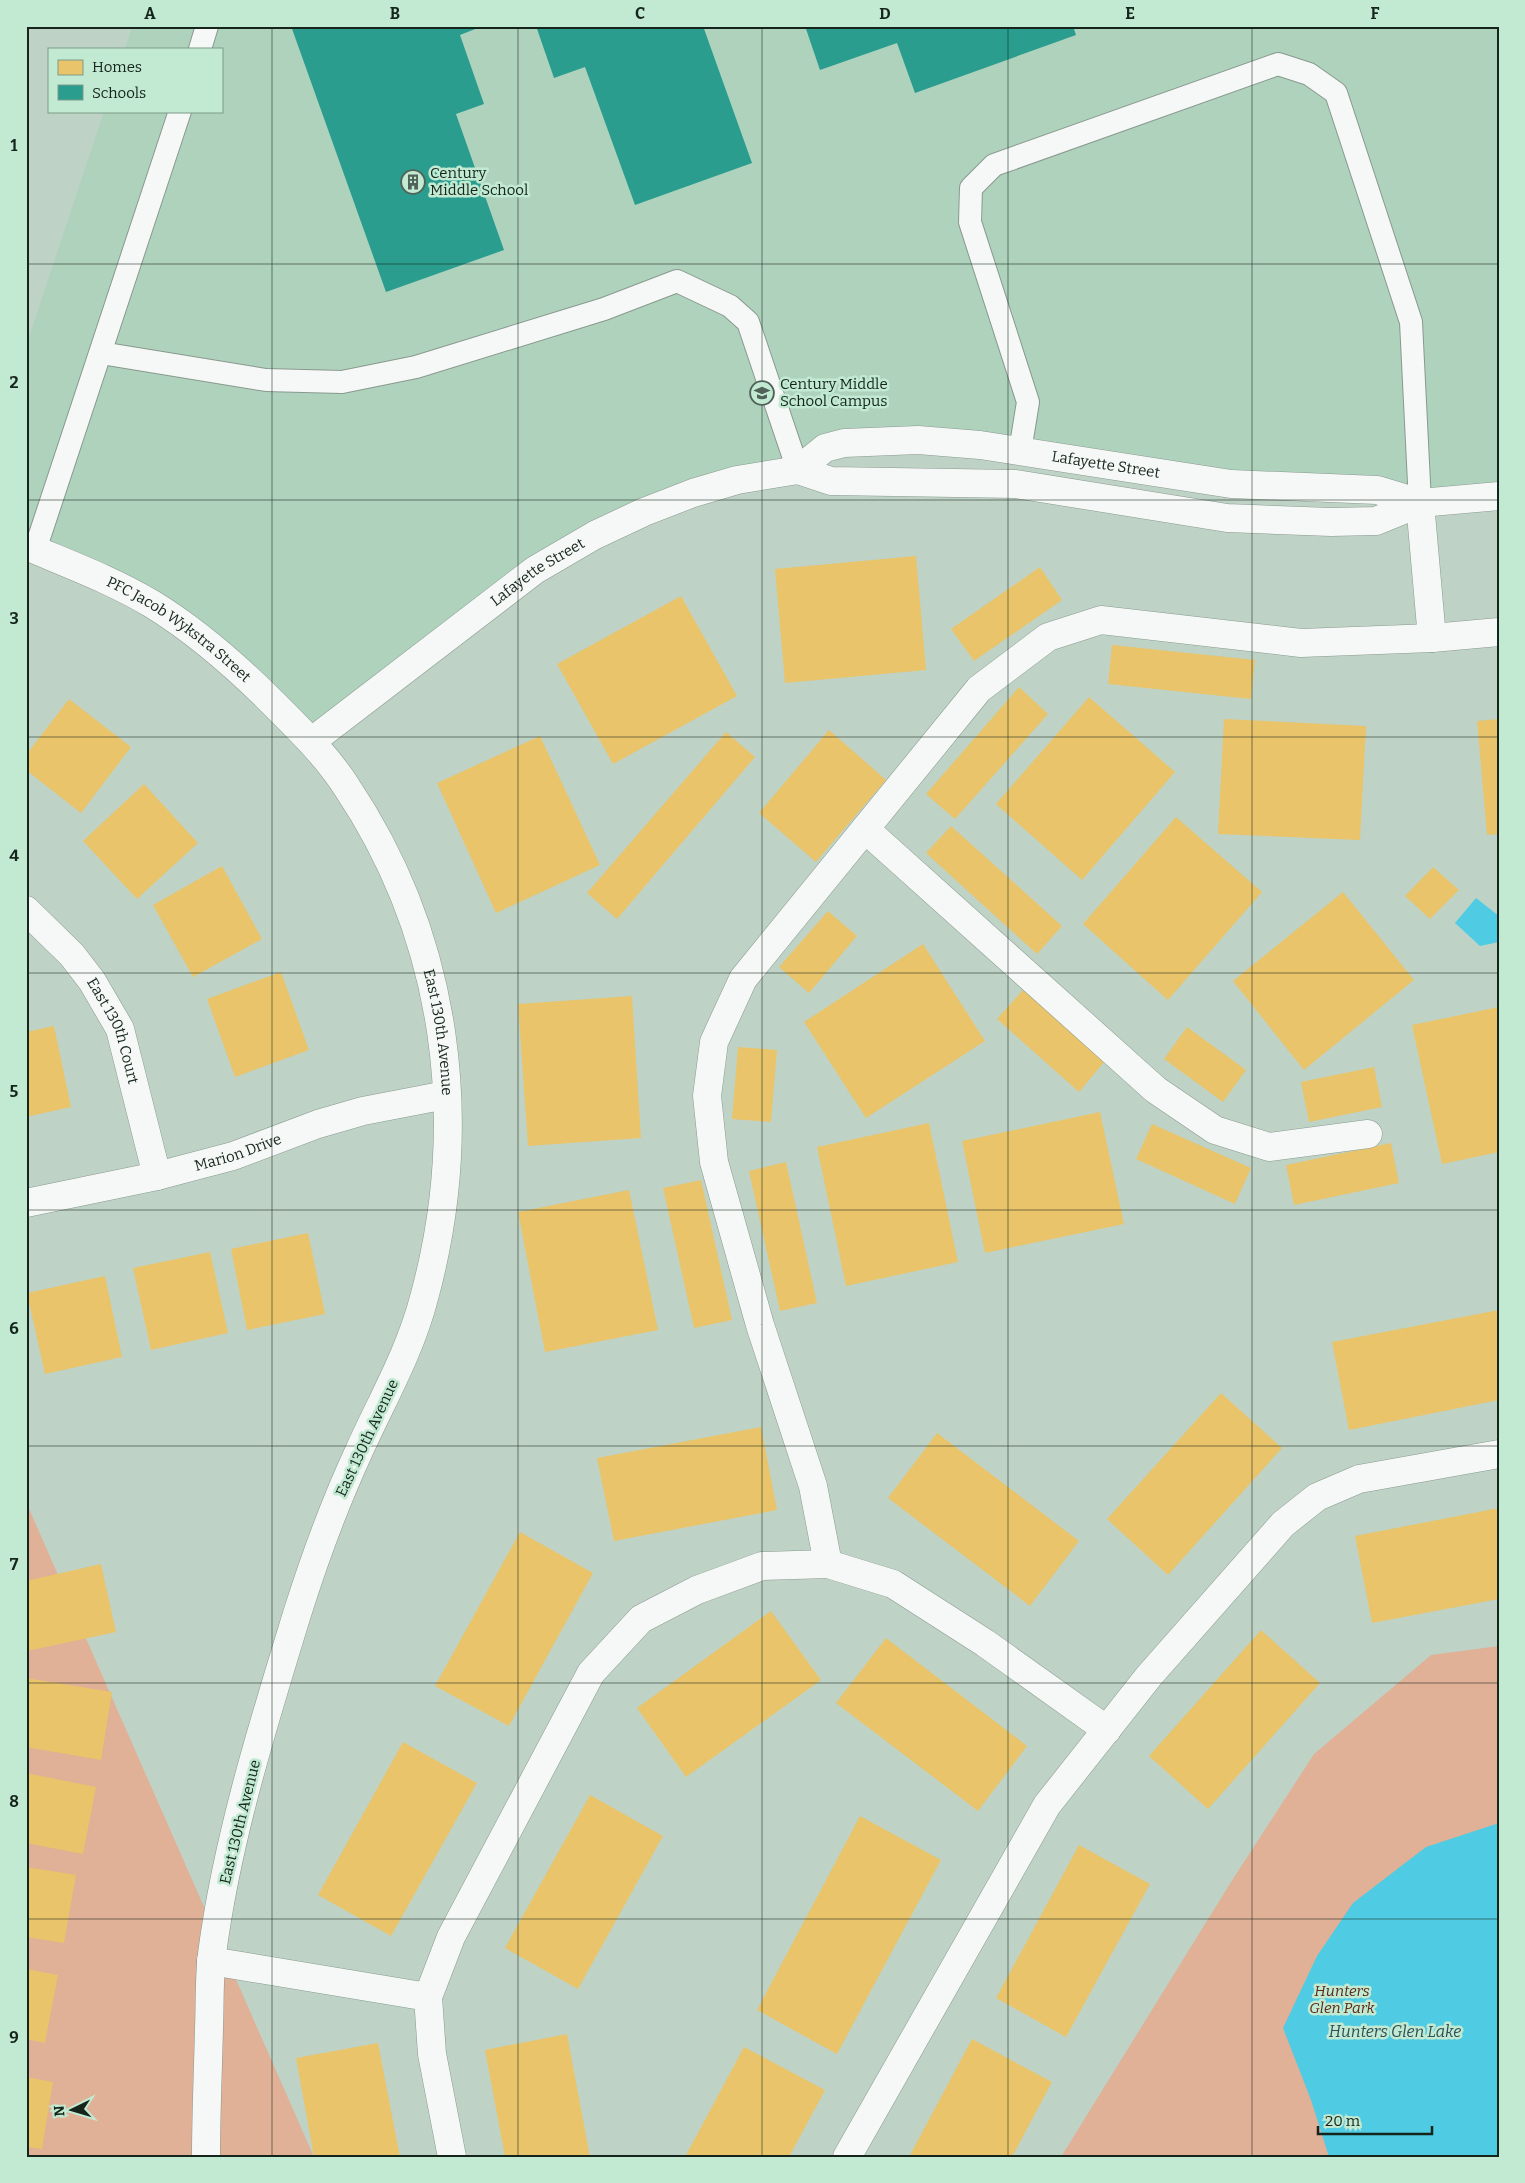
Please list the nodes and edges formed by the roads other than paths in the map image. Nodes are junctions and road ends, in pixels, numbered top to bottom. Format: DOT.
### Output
graph roads {
  1 [pos="208,26"];
  2 [pos="200,48"];
  3 [pos="180,112"];
  4 [pos="100,353"];
  5 [pos="1020,451"];
  6 [pos="798,470"];
  7 [pos="1499,496"];
  8 [pos="1420,503"];
  9 [pos="31,548"];
  10 [pos="1499,632"];
  11 [pos="1432,638"];
  12 [pos="312,741"];
  13 [pos="866,829"];
  14 [pos="26,910"];
  15 [pos="446,1095"];
  16 [pos="1368,1134"];
  17 [pos="157,1176"];
  18 [pos="26,1204"];
  19 [pos="1499,1454"];
  20 [pos="828,1564"];
  21 [pos="1107,1730"];
  22 [pos="211,1961"];
  23 [pos="428,1997"];
  24 [pos="206,2157"];
  25 [pos="452,2157"];
  26 [pos="847,2157"];
  1 -- 2 [label="lane"];
  3 -- 4 [label="lane"];
  4 -- 6 [label="lane"];
  4 -- 9 [label="lane"];
  5 -- 6 [label="street, Lafayette Street"];
  5 -- 8 [label="street, Lafayette Street"];
  5 -- 8 [label="lane"];
  6 -- 8 [label="street, Lafayette Street"];
  6 -- 12 [label="street, Lafayette Street"];
  7 -- 8 [label="street, Lafayette Street"];
  8 -- 11 [label="street"];
  9 -- 12 [label="street, PFC Jacob Wykstra Street"];
  10 -- 11 [label="street"];
  11 -- 13 [label="street"];
  12 -- 15 [label="street, East 130th Avenue"];
  13 -- 16 [label="street"];
  13 -- 20 [label="street"];
  14 -- 17 [label="street, East 130th Court"];
  15 -- 17 [label="street, Marion Drive"];
  15 -- 22 [label="street, East 130th Avenue"];
  17 -- 18 [label="street, Marion Drive"];
  19 -- 21 [label="street"];
  20 -- 21 [label="street"];
  20 -- 23 [label="street"];
  21 -- 26 [label="street"];
  22 -- 23 [label="street"];
  22 -- 24 [label="street, East 130th Avenue"];
  23 -- 25 [label="street"];
}
